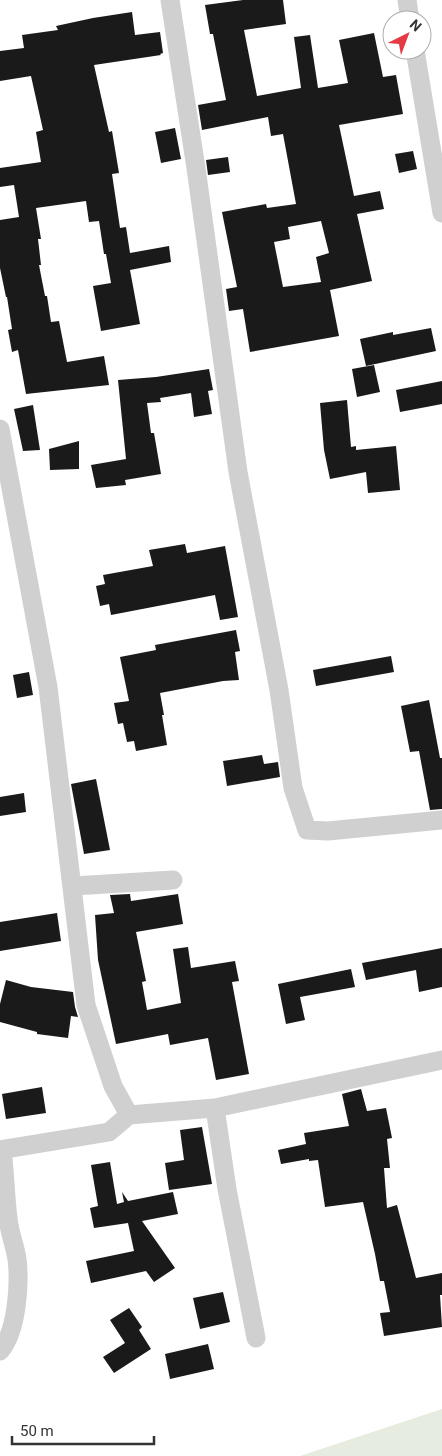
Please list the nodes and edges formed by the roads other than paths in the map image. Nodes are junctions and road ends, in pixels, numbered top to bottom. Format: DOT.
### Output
graph roads {
  1 [pos="170,0"];
  2 [pos="417,60"];
  3 [pos="442,213"];
  4 [pos="0,429"];
  5 [pos="442,820"];
  6 [pos="173,880"];
  7 [pos="73,886"];
  8 [pos="442,1060"];
  9 [pos="215,1108"];
  10 [pos="129,1115"];
  11 [pos="1,1150"];
  12 [pos="256,1338"];
  13 [pos="0,1351"];
  1 -- 5 [label="street"];
  2 -- 3 [label="street"];
  4 -- 7 [label="street"];
  6 -- 7 [label="street"];
  7 -- 10 [label="street"];
  8 -- 9 [label="street"];
  9 -- 10 [label="street"];
  9 -- 12 [label="street"];
  10 -- 11 [label="street"];
  11 -- 13 [label="street"];
}
